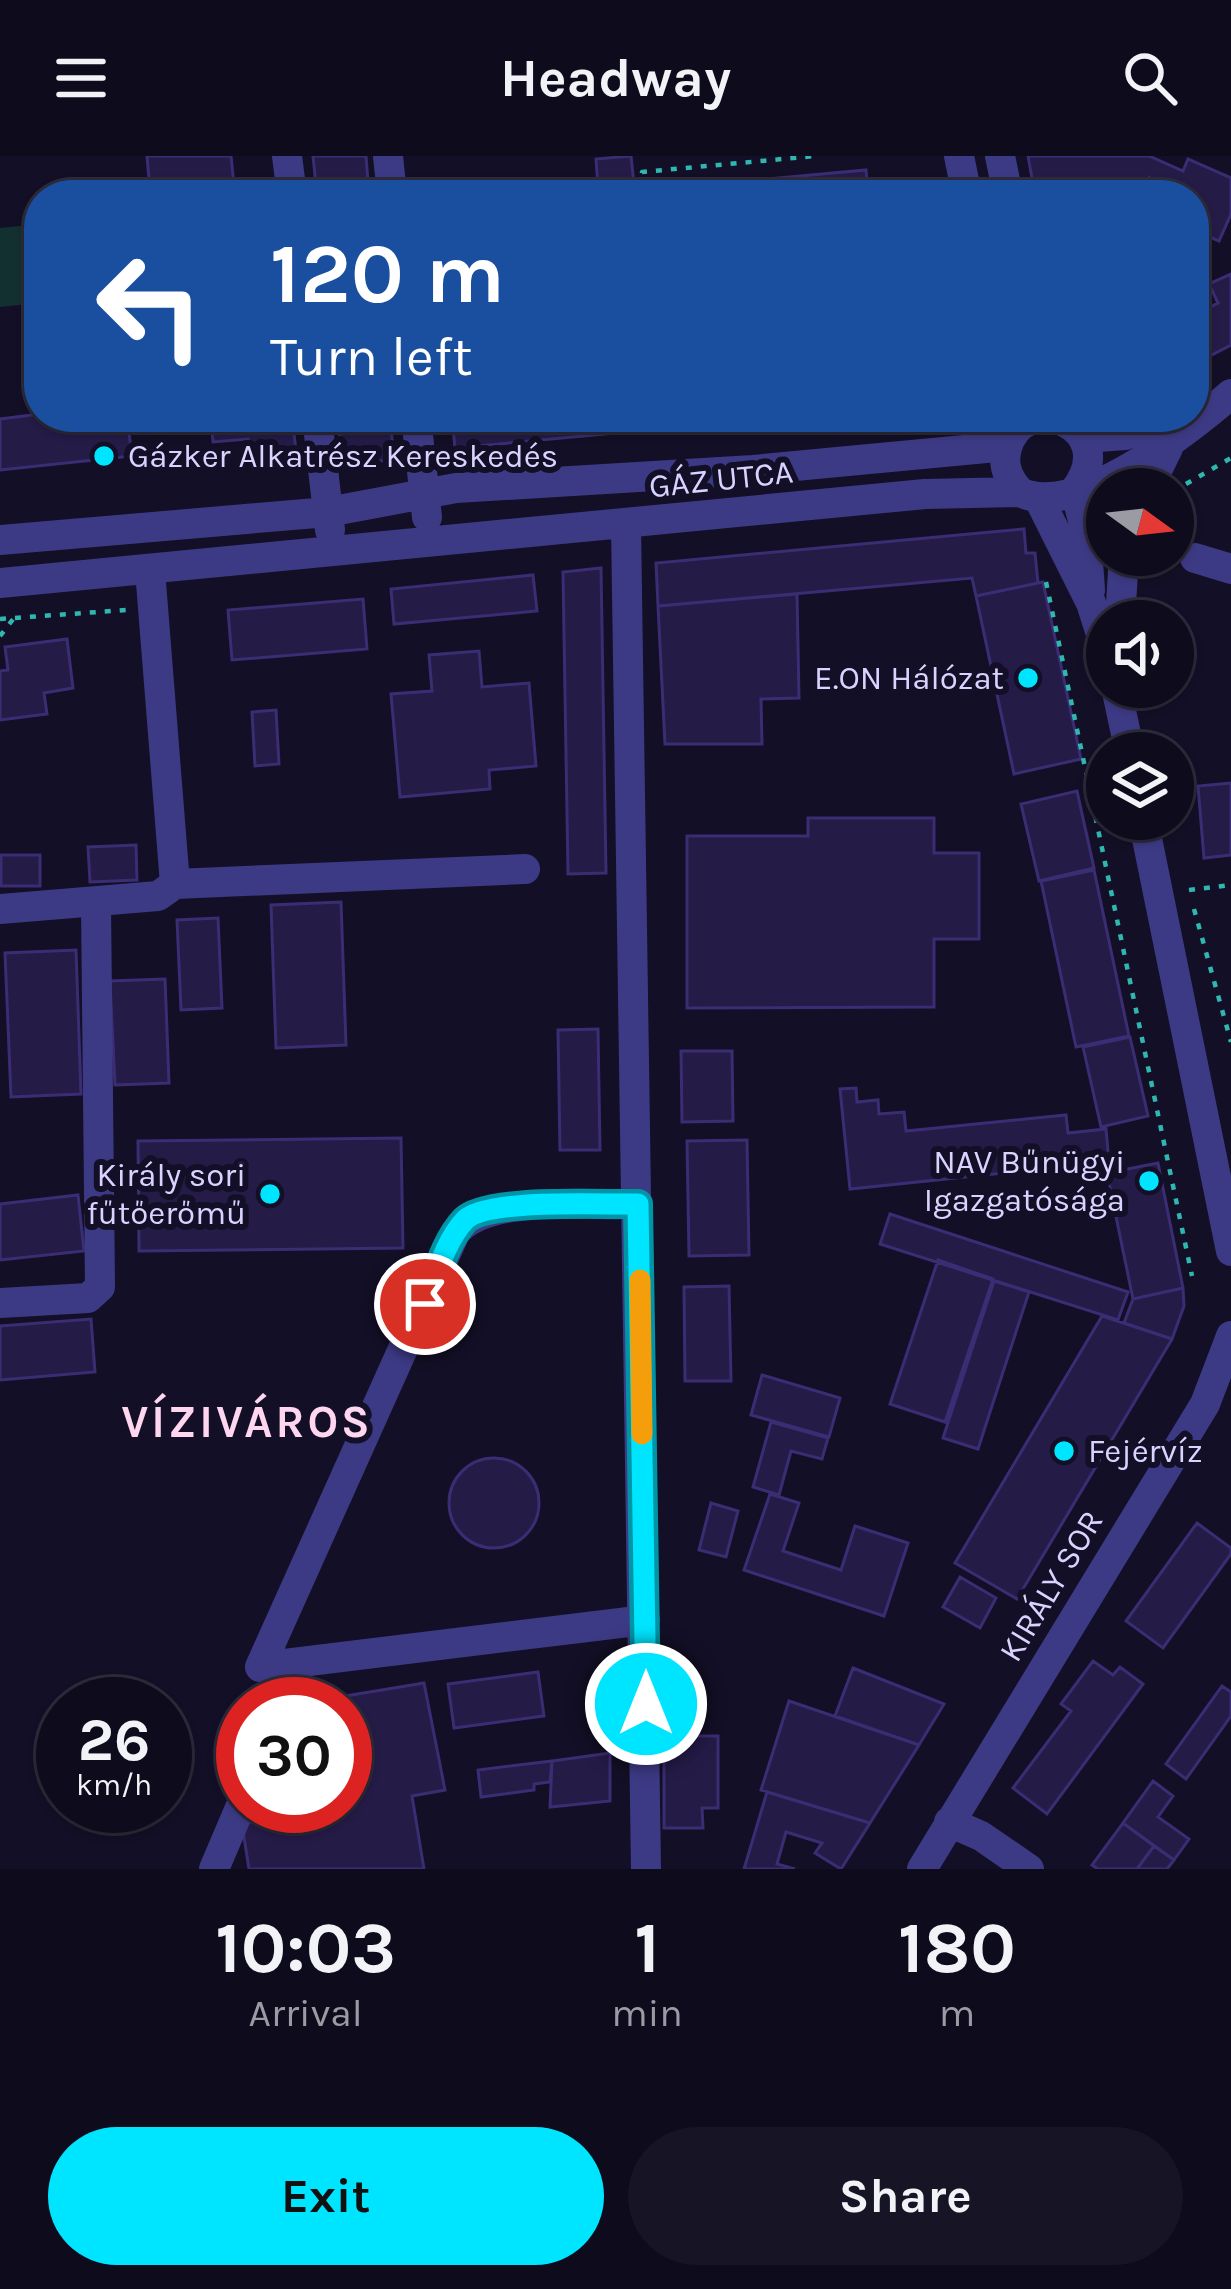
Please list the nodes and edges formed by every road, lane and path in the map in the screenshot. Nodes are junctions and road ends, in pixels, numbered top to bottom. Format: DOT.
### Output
graph roads {
  1 [pos="814,156"];
  2 [pos="642,180"];
  3 [pos="319,432"];
  4 [pos="418,432"];
  5 [pos="1012,432"];
  6 [pos="1078,432"];
  7 [pos="1170,433"];
  8 [pos="1084,438"];
  9 [pos="1231,458"];
  10 [pos="1156,468"];
  11 [pos="1194,479"];
  12 [pos="1075,490"];
  13 [pos="1030,496"];
  14 [pos="425,497"];
  15 [pos="328,512"];
  16 [pos="626,525"];
  17 [pos="0,541"];
  18 [pos="429,541"];
  19 [pos="332,554"];
  20 [pos="1195,558"];
  21 [pos="1231,569"];
  22 [pos="150,570"];
  23 [pos="1045,576"];
  24 [pos="0,583"];
  25 [pos="1089,600"];
  26 [pos="1091,600"];
  27 [pos="152,609"];
  28 [pos="14,618"];
  29 [pos="0,620"];
  30 [pos="0,636"];
  31 [pos="1147,840"];
  32 [pos="525,869"];
  33 [pos="1185,872"];
  34 [pos="175,884"];
  35 [pos="1231,885"];
  36 [pos="1189,890"];
  37 [pos="96,904"];
  38 [pos="0,909"];
  39 [pos="1231,1042"];
  40 [pos="638,1204"];
  41 [pos="1231,1251"];
  42 [pos="1192,1276"];
  43 [pos="0,1303"];
  44 [pos="1231,1336"];
  45 [pos="645,1620"];
  46 [pos="949,1822"];
  47 [pos="230,1833"];
  48 [pos="214,1869"];
  49 [pos="646,1869"];
  50 [pos="922,1869"];
  51 [pos="1029,1869"];
  1 -- 2 [label="path"];
  3 -- 15 [label="street"];
  4 -- 14 [label="street"];
  5 -- 13 [label="street"];
  5 -- 14 [label="street, GÁZ UTCA"];
  6 -- 8 [label="street"];
  7 -- 8 [label="street"];
  7 -- 10 [label="street"];
  7 -- 12 [label="street"];
  8 -- 12 [label="street"];
  9 -- 11 [label="path"];
  12 -- 13 [label="street"];
  12 -- 26 [label="street"];
  13 -- 16 [label="street, GÁZ UTCA"];
  13 -- 25 [label="street"];
  14 -- 15 [label="street, GÁZ UTCA"];
  14 -- 18 [label="street"];
  15 -- 17 [label="street, GÁZ UTCA"];
  15 -- 19 [label="street"];
  16 -- 18 [label="street, GÁZ UTCA"];
  16 -- 40 [label="street"];
  18 -- 19 [label="street, GÁZ UTCA"];
  19 -- 22 [label="street, GÁZ UTCA"];
  20 -- 21 [label="street"];
  22 -- 24 [label="street, GÁZ UTCA"];
  22 -- 27 [label="street"];
  23 -- 42 [label="path"];
  27 -- 28 [label="path"];
  27 -- 34 [label="street"];
  28 -- 29 [label="path"];
  28 -- 30 [label="path"];
  31 -- 41 [label="street"];
  32 -- 34 [label="street"];
  33 -- 36 [label="path"];
  34 -- 37 [label="street"];
  35 -- 36 [label="path"];
  36 -- 39 [label="path"];
  37 -- 38 [label="street"];
  37 -- 43 [label="street"];
  40 -- 45 [label="street"];
  40 -- 45 [label="street"];
  44 -- 46 [label="street, KIRÁLY SOR"];
  45 -- 49 [label="street"];
  46 -- 50 [label="street, KIRÁLY SOR"];
  46 -- 51 [label="street"];
  47 -- 48 [label="street"];
}
